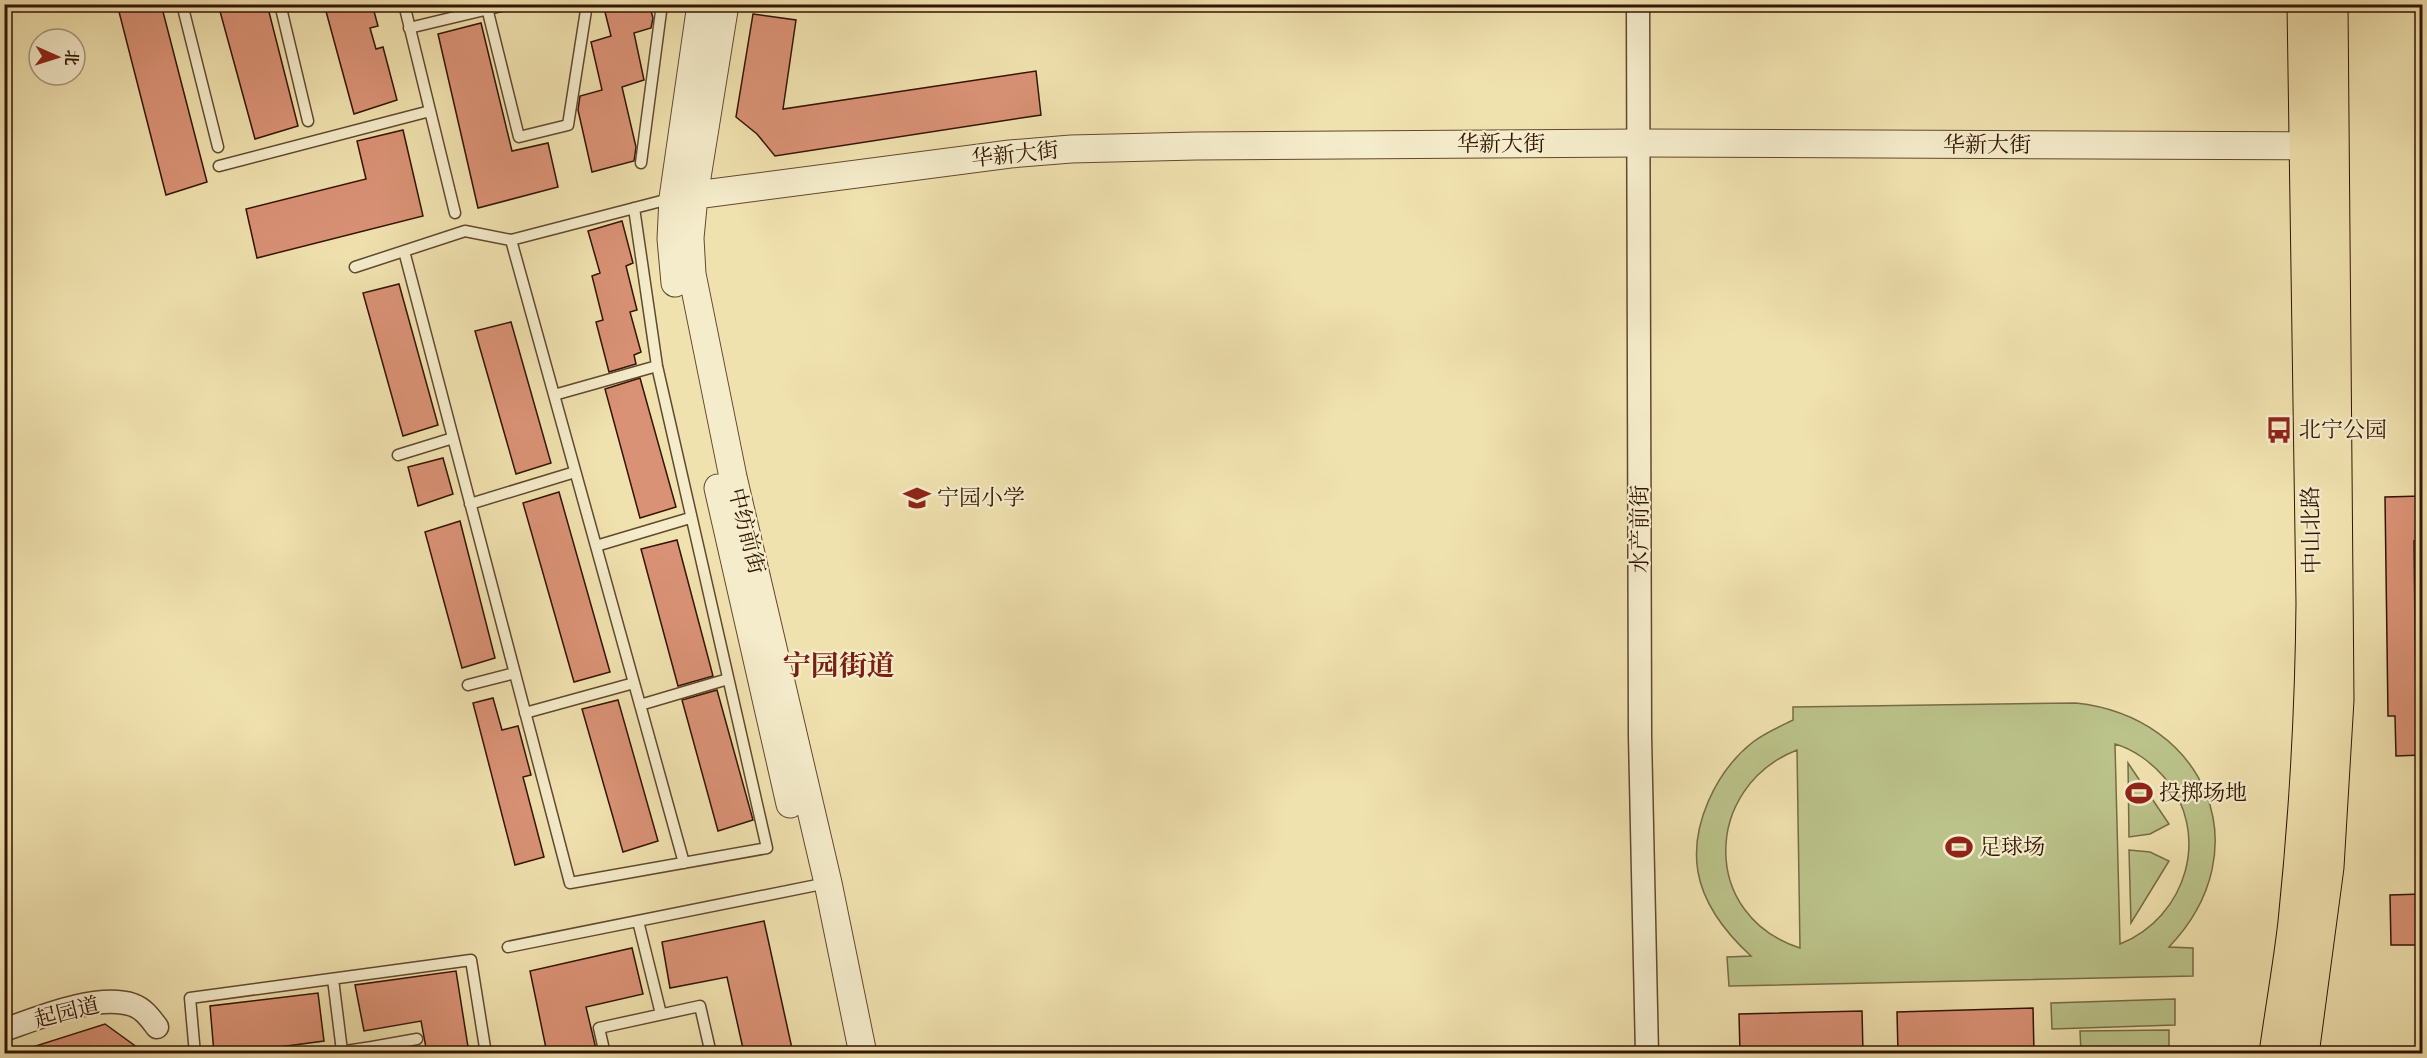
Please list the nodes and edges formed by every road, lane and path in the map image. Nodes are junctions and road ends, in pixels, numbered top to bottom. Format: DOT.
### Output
graph roads {
  1 [pos="182,4"];
  2 [pos="280,4"];
  3 [pos="404,4"];
  4 [pos="509,4"];
  5 [pos="587,4"];
  6 [pos="662,4"];
  7 [pos="701,4"];
  8 [pos="725,4"];
  9 [pos="1638,4"];
  10 [pos="2304,4"];
  11 [pos="2331,4"];
  12 [pos="487,7"];
  13 [pos="410,28"];
  14 [pos="430,111"];
  15 [pos="308,121"];
  16 [pos="1640,143"];
  17 [pos="2318,146"];
  18 [pos="218,147"];
  19 [pos="641,163"];
  20 [pos="219,165"];
  21 [pos="684,197"];
  22 [pos="634,208"];
  23 [pos="455,213"];
  24 [pos="511,240"];
  25 [pos="404,251"];
  26 [pos="355,267"];
  27 [pos="657,366"];
  28 [pos="554,395"];
  29 [pos="453,438"];
  30 [pos="398,454"];
  31 [pos="575,472"];
  32 [pos="470,504"];
  33 [pos="690,518"];
  34 [pos="596,546"];
  35 [pos="515,673"];
  36 [pos="728,680"];
  37 [pos="634,683"];
  38 [pos="468,686"];
  39 [pos="640,705"];
  40 [pos="525,713"];
  41 [pos="684,863"];
  42 [pos="819,885"];
  43 [pos="638,921"];
  44 [pos="508,947"];
  45 [pos="333,979"];
  46 [pos="661,1014"];
  47 [pos="156,1027"];
  48 [pos="4,1030"];
  49 [pos="417,1039"];
  50 [pos="372,1050"];
  51 [pos="342,1051"];
  52 [pos="195,1053"];
  53 [pos="326,1053"];
  54 [pos="486,1053"];
  55 [pos="605,1053"];
  56 [pos="711,1053"];
  57 [pos="846,1053"];
  58 [pos="863,1053"];
  59 [pos="1647,1053"];
  60 [pos="2276,1053"];
  61 [pos="2302,1053"];
  1 -- 18 [label="lane"];
  2 -- 15 [label="lane"];
  3 -- 13 [label="lane"];
  4 -- 12 [label="lane"];
  5 -- 12 [label="lane"];
  6 -- 19 [label="lane"];
  7 -- 21 [label="street"];
  8 -- 21 [label="street, 中纺前街"];
  9 -- 16 [label="street, 水产前街"];
  10 -- 17 [label="main road, 中山北路"];
  11 -- 17 [label="main road, 中山北路"];
  12 -- 13 [label="lane"];
  13 -- 14 [label="lane"];
  14 -- 20 [label="lane"];
  14 -- 23 [label="lane"];
  16 -- 17 [label="street, 华新大街"];
  16 -- 21 [label="street, 华新大街"];
  16 -- 59 [label="street, 水产前街"];
  17 -- 60 [label="main road, 中山北路"];
  17 -- 61 [label="main road, 中山北路"];
  21 -- 22 [label="lane"];
  21 -- 42 [label="street, 中纺前街"];
  22 -- 24 [label="lane"];
  22 -- 27 [label="lane"];
  24 -- 25 [label="lane"];
  24 -- 28 [label="lane"];
  25 -- 26 [label="lane"];
  25 -- 29 [label="lane"];
  27 -- 28 [label="lane"];
  27 -- 33 [label="lane"];
  28 -- 31 [label="lane"];
  29 -- 30 [label="lane"];
  29 -- 32 [label="lane"];
  31 -- 32 [label="lane"];
  31 -- 34 [label="lane"];
  32 -- 35 [label="lane"];
  33 -- 34 [label="lane"];
  33 -- 36 [label="lane"];
  34 -- 37 [label="lane"];
  35 -- 38 [label="lane"];
  35 -- 40 [label="lane"];
  36 -- 39 [label="lane"];
  36 -- 41 [label="lane"];
  37 -- 39 [label="lane"];
  37 -- 40 [label="lane"];
  39 -- 41 [label="lane"];
  40 -- 41 [label="lane"];
  42 -- 43 [label="lane"];
  42 -- 57 [label="street"];
  42 -- 58 [label="street, 中纺前街"];
  43 -- 44 [label="lane"];
  43 -- 46 [label="lane"];
  45 -- 51 [label="lane"];
  45 -- 52 [label="lane"];
  45 -- 54 [label="lane"];
  46 -- 55 [label="lane"];
  46 -- 56 [label="lane"];
  47 -- 48 [label="street, 起园道"];
  49 -- 50 [label="lane"];
  50 -- 51 [label="lane"];
  51 -- 53 [label="lane"];
}
